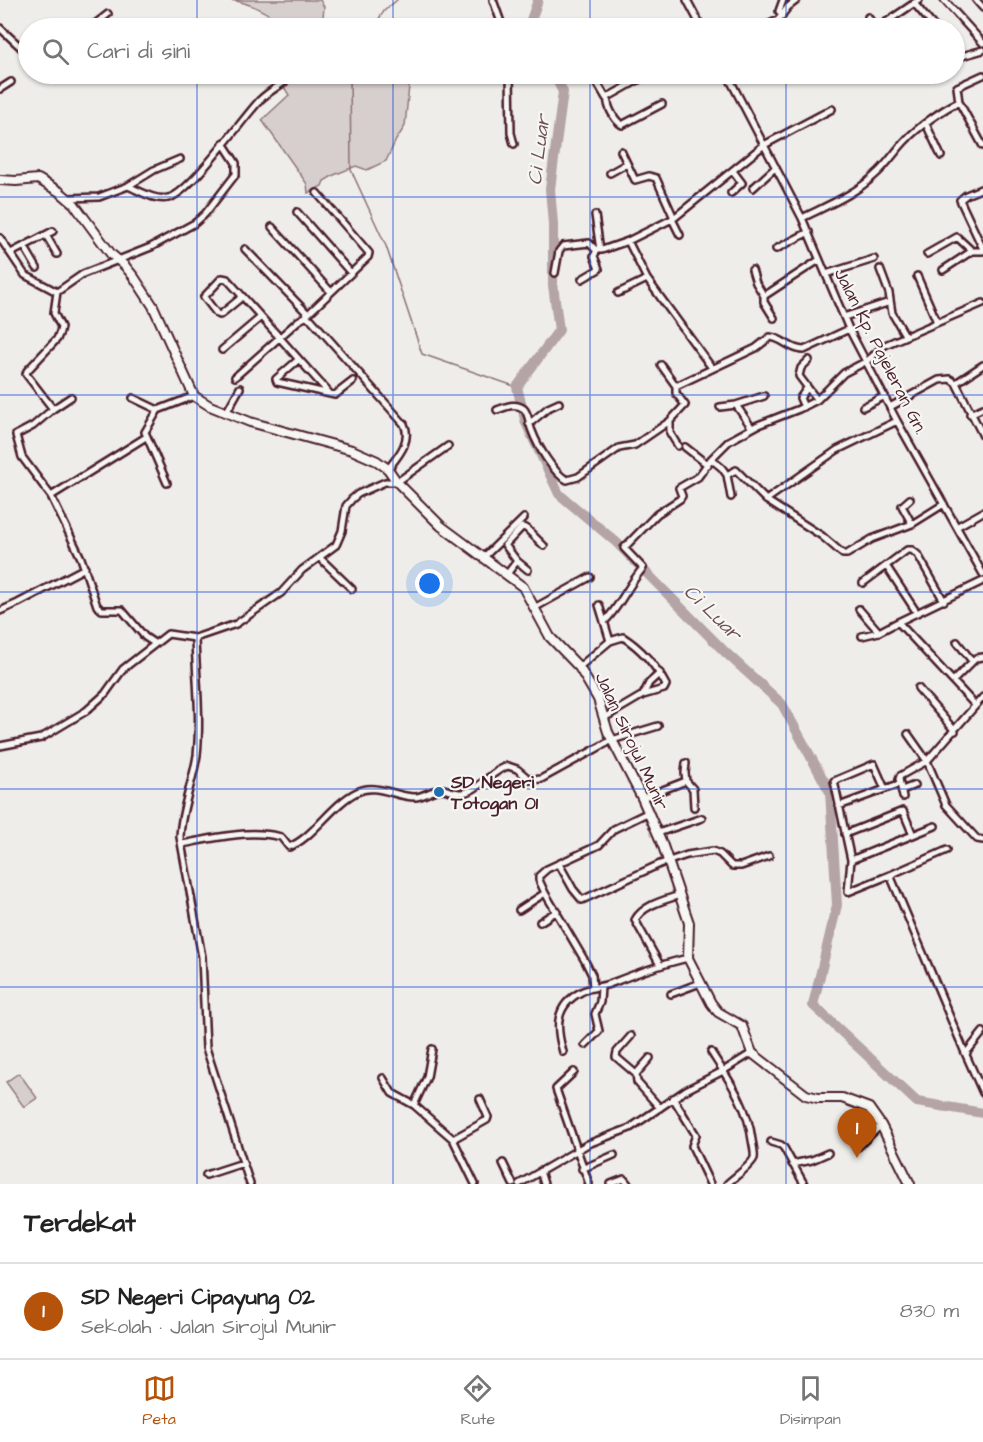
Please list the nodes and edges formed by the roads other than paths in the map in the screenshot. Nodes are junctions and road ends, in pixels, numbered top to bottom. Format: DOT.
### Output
graph roads {
  1 [pos="493,0"];
  2 [pos="687,0"];
  3 [pos="783,0"];
  4 [pos="797,0"];
  5 [pos="944,0"];
  6 [pos="976,0"];
  7 [pos="917,2"];
  8 [pos="788,7"];
  9 [pos="983,8"];
  10 [pos="108,14"];
  11 [pos="782,16"];
  12 [pos="103,18"];
  13 [pos="499,18"];
  14 [pos="697,18"];
  15 [pos="778,18"];
  16 [pos="893,18"];
  17 [pos="928,18"];
  18 [pos="960,18"];
  19 [pos="965,23"];
  20 [pos="0,28"];
  21 [pos="983,43"];
  22 [pos="18,45"];
  23 [pos="983,50"];
  24 [pos="965,55"];
  25 [pos="983,75"];
  26 [pos="11,82"];
  27 [pos="965,82"];
  28 [pos="282,84"];
  29 [pos="510,84"];
  30 [pos="598,84"];
  31 [pos="631,84"];
  32 [pos="732,84"];
  33 [pos="960,84"];
  34 [pos="0,88"];
  35 [pos="606,98"];
  36 [pos="959,102"];
  37 [pos="663,104"];
  38 [pos="832,109"];
  39 [pos="926,124"];
  40 [pos="223,143"];
  41 [pos="514,144"];
  42 [pos="764,145"];
  43 [pos="983,146"];
  44 [pos="621,151"];
  45 [pos="941,156"];
  46 [pos="180,159"];
  47 [pos="626,164"];
  48 [pos="776,167"];
  49 [pos="733,171"];
  50 [pos="610,173"];
  51 [pos="0,180"];
  52 [pos="128,186"];
  53 [pos="753,188"];
  54 [pos="983,188"];
  55 [pos="317,193"];
  56 [pos="731,193"];
  57 [pos="69,198"];
  58 [pos="297,212"];
  59 [pos="596,215"];
  60 [pos="673,218"];
  61 [pos="802,218"];
  62 [pos="273,227"];
  63 [pos="53,231"];
  64 [pos="809,232"];
  65 [pos="680,234"];
  66 [pos="46,235"];
  67 [pos="0,238"];
  68 [pos="628,241"];
  69 [pos="24,246"];
  70 [pos="245,249"];
  71 [pos="776,249"];
  72 [pos="598,250"];
  73 [pos="983,250"];
  74 [pos="972,251"];
  75 [pos="11,253"];
  76 [pos="57,254"];
  77 [pos="927,254"];
  78 [pos="118,259"];
  79 [pos="874,259"];
  80 [pos="819,260"];
  81 [pos="37,268"];
  82 [pos="880,269"];
  83 [pos="752,270"];
  84 [pos="943,270"];
  85 [pos="351,273"];
  86 [pos="555,273"];
  87 [pos="826,274"];
  88 [pos="917,276"];
  89 [pos="582,279"];
  90 [pos="647,279"];
  91 [pos="57,292"];
  92 [pos="331,292"];
  93 [pos="618,293"];
  94 [pos="764,296"];
  95 [pos="242,297"];
  96 [pos="890,302"];
  97 [pos="983,303"];
  98 [pos="306,316"];
  99 [pos="261,317"];
  100 [pos="774,318"];
  101 [pos="844,318"];
  102 [pos="937,322"];
  103 [pos="849,329"];
  104 [pos="905,335"];
  105 [pos="278,338"];
  106 [pos="222,350"];
  107 [pos="298,360"];
  108 [pos="809,360"];
  109 [pos="867,361"];
  110 [pos="661,365"];
  111 [pos="983,365"];
  112 [pos="712,368"];
  113 [pos="235,377"];
  114 [pos="318,381"];
  115 [pos="353,381"];
  116 [pos="956,383"];
  117 [pos="675,386"];
  118 [pos="240,388"];
  119 [pos="807,388"];
  120 [pos="309,389"];
  121 [pos="330,394"];
  122 [pos="194,396"];
  123 [pos="764,396"];
  124 [pos="885,396"];
  125 [pos="71,397"];
  126 [pos="133,398"];
  127 [pos="817,400"];
  128 [pos="559,403"];
  129 [pos="736,405"];
  130 [pos="720,407"];
  131 [pos="804,407"];
  132 [pos="862,407"];
  133 [pos="890,407"];
  134 [pos="52,408"];
  135 [pos="983,408"];
  136 [pos="158,410"];
  137 [pos="497,410"];
  138 [pos="226,413"];
  139 [pos="970,414"];
  140 [pos="670,421"];
  141 [pos="897,421"];
  142 [pos="529,424"];
  143 [pos="752,428"];
  144 [pos="146,436"];
  145 [pos="983,436"];
  146 [pos="448,446"];
  147 [pos="710,462"];
  148 [pos="388,469"];
  149 [pos="727,475"];
  150 [pos="397,482"];
  151 [pos="167,483"];
  152 [pos="51,496"];
  153 [pos="731,497"];
  154 [pos="910,499"];
  155 [pos="766,500"];
  156 [pos="944,504"];
  157 [pos="983,512"];
  158 [pos="524,518"];
  159 [pos="912,525"];
  160 [pos="958,526"];
  161 [pos="544,546"];
  162 [pos="484,557"];
  163 [pos="320,558"];
  164 [pos="517,561"];
  165 [pos="886,567"];
  166 [pos="85,568"];
  167 [pos="528,570"];
  168 [pos="507,574"];
  169 [pos="983,574"];
  170 [pos="590,577"];
  171 [pos="983,580"];
  172 [pos="863,583"];
  173 [pos="352,589"];
  174 [pos="944,601"];
  175 [pos="599,605"];
  176 [pos="536,607"];
  177 [pos="859,609"];
  178 [pos="0,611"];
  179 [pos="917,613"];
  180 [pos="604,622"];
  181 [pos="898,622"];
  182 [pos="879,632"];
  183 [pos="862,636"];
  184 [pos="195,638"];
  185 [pos="610,641"];
  186 [pos="957,642"];
  187 [pos="154,643"];
  188 [pos="983,657"];
  189 [pos="972,661"];
  190 [pos="579,667"];
  191 [pos="660,673"];
  192 [pos="953,681"];
  193 [pos="918,688"];
  194 [pos="643,694"];
  195 [pos="983,697"];
  196 [pos="975,705"];
  197 [pos="604,718"];
  198 [pos="658,726"];
  199 [pos="955,731"];
  200 [pos="908,734"];
  201 [pos="612,740"];
  202 [pos="0,746"];
  203 [pos="927,761"];
  204 [pos="686,763"];
  205 [pos="686,781"];
  206 [pos="896,785"];
  207 [pos="915,785"];
  208 [pos="885,789"];
  209 [pos="642,798"];
  210 [pos="839,806"];
  211 [pos="694,807"];
  212 [pos="649,812"];
  213 [pos="702,818"];
  214 [pos="935,826"];
  215 [pos="658,832"];
  216 [pos="845,834"];
  217 [pos="913,835"];
  218 [pos="983,840"];
  219 [pos="182,844"];
  220 [pos="947,850"];
  221 [pos="769,856"];
  222 [pos="851,860"];
  223 [pos="668,861"];
  224 [pos="559,864"];
  225 [pos="890,875"];
  226 [pos="545,893"];
  227 [pos="680,895"];
  228 [pos="519,910"];
  229 [pos="557,912"];
  230 [pos="540,922"];
  231 [pos="688,958"];
  232 [pos="660,965"];
  233 [pos="700,983"];
  234 [pos="601,987"];
  235 [pos="594,988"];
  236 [pos="671,994"];
  237 [pos="631,1036"];
  238 [pos="982,1036"];
  239 [pos="585,1045"];
  240 [pos="432,1049"];
  241 [pos="563,1052"];
  242 [pos="711,1052"];
  243 [pos="752,1053"];
  244 [pos="966,1055"];
  245 [pos="650,1058"];
  246 [pos="723,1071"];
  247 [pos="574,1072"];
  248 [pos="636,1074"];
  249 [pos="983,1074"];
  250 [pos="383,1078"];
  251 [pos="976,1081"];
  252 [pos="983,1093"];
  253 [pos="674,1098"];
  254 [pos="480,1099"];
  255 [pos="414,1105"];
  256 [pos="660,1108"];
  257 [pos="881,1125"];
  258 [pos="453,1139"];
  259 [pos="771,1142"];
  260 [pos="858,1148"];
  261 [pos="577,1150"];
  262 [pos="828,1154"];
  263 [pos="614,1155"];
  264 [pos="243,1163"];
  265 [pos="503,1163"];
  266 [pos="792,1164"];
  267 [pos="582,1169"];
  268 [pos="540,1172"];
  269 [pos="206,1175"];
  270 [pos="250,1184"];
  271 [pos="475,1184"];
  272 [pos="513,1184"];
  273 [pos="519,1184"];
  274 [pos="544,1184"];
  275 [pos="589,1184"];
  276 [pos="611,1184"];
  277 [pos="628,1184"];
  278 [pos="710,1184"];
  279 [pos="727,1184"];
  280 [pos="804,1184"];
  281 [pos="910,1184"];
  1 -- 13 [label="street"];
  2 -- 14 [label="street"];
  3 -- 8 [label="street"];
  3 -- 11 [label="street"];
  4 -- 8 [label="street"];
  5 -- 18 [label="street"];
  6 -- 9 [label="street"];
  7 -- 16 [label="street"];
  7 -- 17 [label="street"];
  8 -- 11 [label="street"];
  10 -- 12 [label="street"];
  11 -- 15 [label="street"];
  19 -- 21 [label="street"];
  20 -- 22 [label="street"];
  23 -- 24 [label="street"];
  25 -- 27 [label="street"];
  26 -- 34 [label="street"];
  28 -- 40 [label="street"];
  29 -- 41 [label="street"];
  30 -- 35 [label="street"];
  31 -- 35 [label="street"];
  32 -- 42 [label="street, Jalan Kp. Pajeleran Gn."];
  33 -- 36 [label="street"];
  35 -- 37 [label="street"];
  36 -- 39 [label="street"];
  36 -- 43 [label="street"];
  38 -- 42 [label="street"];
  39 -- 45 [label="street"];
  39 -- 61 [label="street"];
  40 -- 52 [label="street"];
  40 -- 78 [label="street"];
  42 -- 48 [label="street, Jalan Kp. Pajeleran Gn."];
  42 -- 49 [label="street"];
  44 -- 47 [label="street"];
  46 -- 52 [label="street"];
  47 -- 50 [label="street"];
  47 -- 60 [label="street"];
  48 -- 53 [label="street"];
  48 -- 61 [label="street, Jalan Kp. Pajeleran Gn."];
  49 -- 56 [label="street"];
  49 -- 60 [label="street"];
  51 -- 57 [label="street"];
  52 -- 57 [label="street"];
  54 -- 73 [label="street"];
  55 -- 85 [label="street"];
  57 -- 78 [label="street"];
  58 -- 85 [label="street"];
  59 -- 72 [label="street"];
  60 -- 65 [label="street"];
  60 -- 68 [label="street"];
  61 -- 64 [label="street, Jalan Kp. Pajeleran Gn."];
  62 -- 92 [label="street"];
  63 -- 66 [label="street"];
  64 -- 71 [label="street"];
  64 -- 80 [label="street, Jalan Kp. Pajeleran Gn."];
  66 -- 69 [label="street"];
  66 -- 76 [label="street"];
  67 -- 75 [label="street"];
  68 -- 72 [label="street"];
  68 -- 90 [label="street"];
  69 -- 75 [label="street"];
  69 -- 81 [label="street"];
  70 -- 98 [label="street"];
  72 -- 86 [label="street"];
  72 -- 89 [label="street"];
  73 -- 74 [label="street"];
  74 -- 77 [label="street"];
  74 -- 84 [label="street"];
  75 -- 91 [label="street"];
  78 -- 91 [label="street"];
  78 -- 122 [label="street"];
  79 -- 87 [label="street"];
  80 -- 87 [label="street, Jalan Kp. Pajeleran Gn."];
  80 -- 94 [label="street"];
  82 -- 96 [label="street"];
  83 -- 94 [label="street"];
  85 -- 92 [label="street"];
  87 -- 101 [label="street, Jalan Kp. Pajeleran Gn."];
  88 -- 102 [label="street"];
  90 -- 93 [label="street"];
  90 -- 112 [label="street"];
  91 -- 134 [label="street"];
  92 -- 98 [label="street"];
  94 -- 100 [label="street"];
  95 -- 95 [label="street"];
  95 -- 99 [label="street"];
  96 -- 101 [label="street"];
  96 -- 104 [label="street"];
  97 -- 102 [label="street"];
  98 -- 105 [label="street"];
  98 -- 148 [label="street"];
  99 -- 105 [label="street"];
  99 -- 106 [label="street"];
  101 -- 103 [label="street, Jalan Kp. Pajeleran Gn."];
  102 -- 104 [label="street"];
  103 -- 109 [label="street, Jalan Kp. Pajeleran Gn."];
  103 -- 112 [label="street"];
  104 -- 109 [label="street"];
  105 -- 107 [label="street"];
  105 -- 113 [label="street"];
  107 -- 114 [label="street"];
  107 -- 120 [label="street"];
  108 -- 119 [label="street"];
  109 -- 124 [label="street, Jalan Kp. Pajeleran Gn."];
  109 -- 127 [label="street"];
  110 -- 117 [label="street"];
  111 -- 116 [label="street"];
  112 -- 117 [label="street"];
  114 -- 120 [label="street"];
  114 -- 121 [label="street"];
  115 -- 121 [label="street"];
  116 -- 133 [label="street"];
  116 -- 139 [label="street"];
  117 -- 140 [label="street"];
  118 -- 138 [label="street"];
  119 -- 127 [label="street"];
  119 -- 131 [label="street"];
  120 -- 121 [label="street"];
  122 -- 136 [label="street"];
  122 -- 138 [label="street, Jalan Sirojul Munir"];
  123 -- 129 [label="street"];
  124 -- 132 [label="street"];
  124 -- 133 [label="street, Jalan Kp. Pajeleran Gn."];
  125 -- 134 [label="street"];
  126 -- 136 [label="street"];
  127 -- 131 [label="street"];
  128 -- 142 [label="street"];
  129 -- 130 [label="street"];
  129 -- 143 [label="street"];
  131 -- 143 [label="street"];
  133 -- 141 [label="street, Jalan Kp. Pajeleran Gn."];
  134 -- 152 [label="street"];
  135 -- 139 [label="street"];
  136 -- 144 [label="street"];
  137 -- 142 [label="street"];
  138 -- 148 [label="street, Jalan Sirojul Munir"];
  139 -- 145 [label="street"];
  140 -- 142 [label="street"];
  140 -- 147 [label="street"];
  141 -- 155 [label="street"];
  141 -- 156 [label="street, Jalan Kp. Pajeleran Gn."];
  143 -- 147 [label="street"];
  144 -- 151 [label="street"];
  144 -- 152 [label="street"];
  146 -- 150 [label="street"];
  147 -- 149 [label="street"];
  147 -- 180 [label="street"];
  148 -- 150 [label="street, Jalan Sirojul Munir"];
  149 -- 153 [label="street"];
  149 -- 155 [label="street"];
  150 -- 162 [label="street, Jalan Sirojul Munir"];
  150 -- 163 [label="street"];
  152 -- 166 [label="street"];
  154 -- 159 [label="street"];
  155 -- 159 [label="street"];
  156 -- 159 [label="street"];
  156 -- 160 [label="street, Jalan Kp. Pajeleran Gn."];
  157 -- 160 [label="street"];
  158 -- 162 [label="street"];
  160 -- 169 [label="street, Jalan Kp. Pajeleran Gn."];
  161 -- 164 [label="street"];
  162 -- 168 [label="street, Jalan Sirojul Munir"];
  163 -- 173 [label="street"];
  163 -- 184 [label="street"];
  164 -- 167 [label="street"];
  164 -- 168 [label="street"];
  165 -- 172 [label="street"];
  165 -- 174 [label="street"];
  165 -- 179 [label="street"];
  166 -- 178 [label="street"];
  166 -- 187 [label="street"];
  168 -- 176 [label="street, Jalan Sirojul Munir"];
  170 -- 176 [label="street"];
  171 -- 174 [label="street"];
  174 -- 179 [label="street"];
  175 -- 180 [label="street"];
  176 -- 190 [label="street, Jalan Sirojul Munir"];
  177 -- 182 [label="street"];
  179 -- 181 [label="street"];
  180 -- 185 [label="street"];
  181 -- 182 [label="street"];
  181 -- 192 [label="street"];
  182 -- 183 [label="street"];
  184 -- 187 [label="street"];
  184 -- 219 [label="street"];
  185 -- 190 [label="street"];
  185 -- 191 [label="street"];
  186 -- 189 [label="street"];
  187 -- 202 [label="street"];
  188 -- 189 [label="street"];
  189 -- 192 [label="street"];
  190 -- 197 [label="street, Jalan Sirojul Munir"];
  191 -- 194 [label="street"];
  191 -- 194 [label="street"];
  192 -- 196 [label="street"];
  193 -- 199 [label="street"];
  194 -- 197 [label="street"];
  195 -- 196 [label="street"];
  196 -- 199 [label="street"];
  197 -- 201 [label="street, Jalan Sirojul Munir"];
  198 -- 201 [label="street"];
  199 -- 203 [label="street"];
  200 -- 203 [label="street"];
  201 -- 209 [label="street, Jalan Sirojul Munir"];
  201 -- 219 [label="street"];
  203 -- 207 [label="street"];
  203 -- 218 [label="street"];
  204 -- 205 [label="street"];
  205 -- 209 [label="street"];
  205 -- 211 [label="street"];
  206 -- 208 [label="street"];
  208 -- 210 [label="street"];
  208 -- 210 [label="street"];
  209 -- 212 [label="street, Jalan Sirojul Munir"];
  210 -- 216 [label="street"];
  212 -- 215 [label="street, Jalan Sirojul Munir"];
  212 -- 224 [label="street"];
  213 -- 215 [label="street"];
  214 -- 217 [label="street"];
  215 -- 223 [label="street, Jalan Sirojul Munir"];
  216 -- 217 [label="street"];
  216 -- 222 [label="street"];
  217 -- 222 [label="street"];
  219 -- 264 [label="street"];
  220 -- 225 [label="street"];
  221 -- 223 [label="street"];
  222 -- 225 [label="street"];
  223 -- 224 [label="street"];
  223 -- 227 [label="street, Jalan Sirojul Munir"];
  224 -- 226 [label="street"];
  225 -- 244 [label="street"];
  226 -- 228 [label="street"];
  226 -- 229 [label="street"];
  227 -- 231 [label="street, Jalan Sirojul Munir"];
  227 -- 232 [label="street"];
  229 -- 230 [label="street"];
  229 -- 235 [label="street"];
  231 -- 232 [label="street"];
  231 -- 233 [label="street, Jalan Sirojul Munir"];
  232 -- 234 [label="street"];
  233 -- 236 [label="street"];
  233 -- 243 [label="street, Jalan Sirojul Munir"];
  234 -- 235 [label="street"];
  234 -- 239 [label="street"];
  235 -- 241 [label="street"];
  237 -- 248 [label="street"];
  238 -- 244 [label="street"];
  240 -- 255 [label="street"];
  242 -- 246 [label="street"];
  243 -- 246 [label="street"];
  243 -- 257 [label="street"];
  244 -- 251 [label="street"];
  245 -- 248 [label="street"];
  246 -- 253 [label="street"];
  246 -- 279 [label="street"];
  247 -- 261 [label="street"];
  248 -- 256 [label="street"];
  249 -- 251 [label="street"];
  250 -- 255 [label="street"];
  251 -- 252 [label="street"];
  253 -- 256 [label="street"];
  253 -- 278 [label="street"];
  254 -- 258 [label="street"];
  255 -- 258 [label="street"];
  256 -- 261 [label="street"];
  257 -- 260 [label="street"];
  257 -- 281 [label="street"];
  258 -- 271 [label="street"];
  259 -- 266 [label="street"];
  261 -- 267 [label="street"];
  261 -- 268 [label="street"];
  262 -- 266 [label="street"];
  263 -- 267 [label="street"];
  264 -- 269 [label="street"];
  264 -- 270 [label="street"];
  265 -- 272 [label="street"];
  266 -- 280 [label="street"];
  267 -- 275 [label="street"];
  268 -- 273 [label="street"];
  268 -- 274 [label="street"];
  276 -- 277 [label="street"];
}
